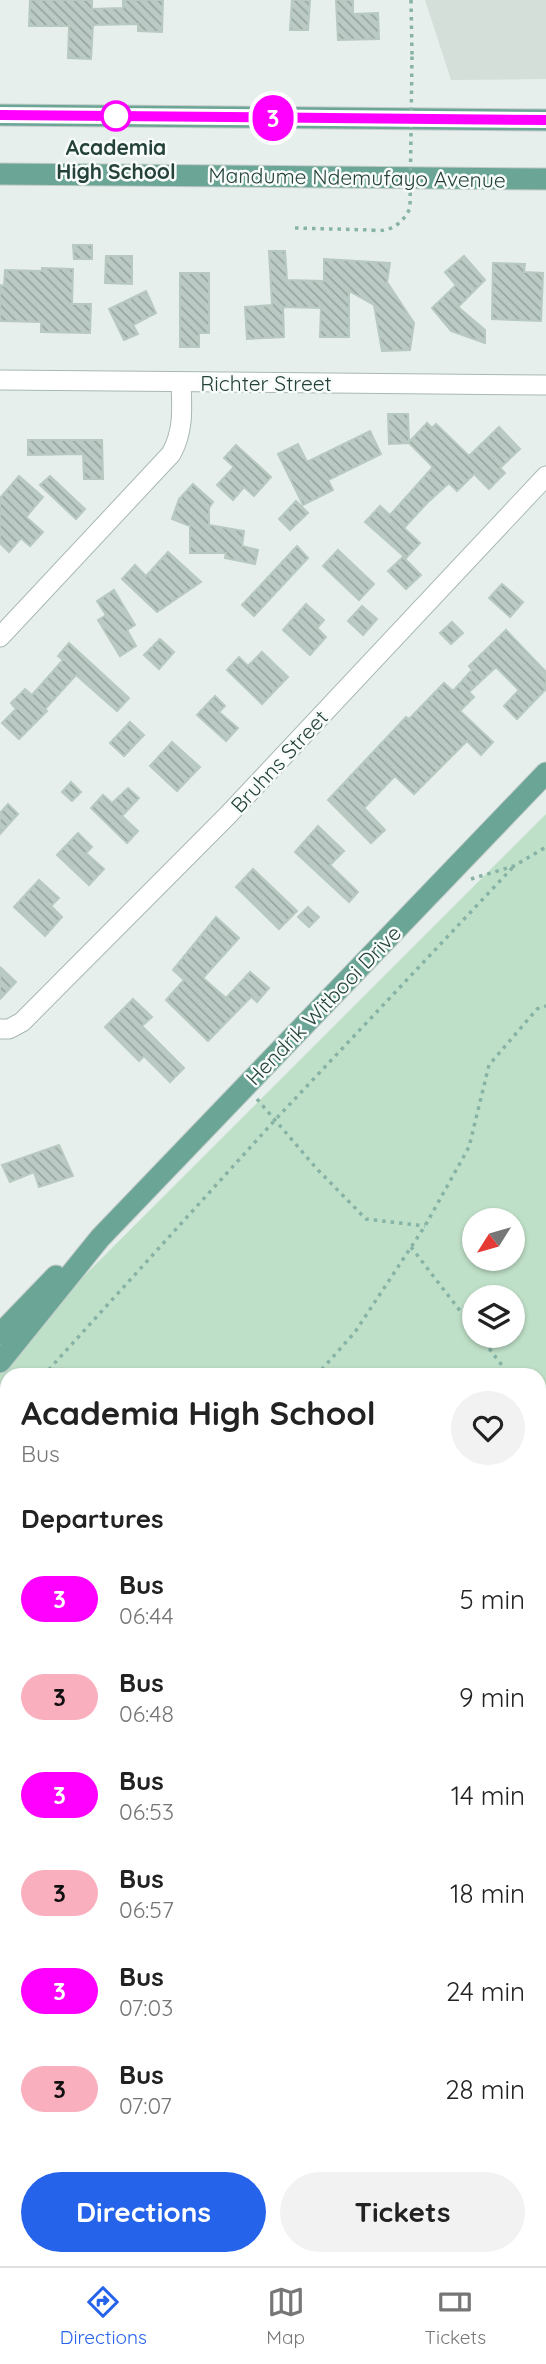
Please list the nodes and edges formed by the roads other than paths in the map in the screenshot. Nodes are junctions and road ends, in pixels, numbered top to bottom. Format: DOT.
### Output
graph roads {
  1 [pos="0,115"];
  2 [pos="546,120"];
  3 [pos="0,174"];
  4 [pos="546,179"];
  5 [pos="0,380"];
  6 [pos="181,383"];
  7 [pos="539,385"];
  8 [pos="546,476"];
  9 [pos="0,637"];
  10 [pos="546,773"];
  11 [pos="0,1029"];
  12 [pos="100,1238"];
  13 [pos="0,1334"];
  14 [pos="0,1365"];
  1 -- 2 [label="main road"];
  3 -- 4 [label="main road, Mandume Ndemufayo Avenue"];
  5 -- 6 [label="street, Richter Street"];
  6 -- 7 [label="street, Richter Street"];
  6 -- 9 [label="street"];
  8 -- 11 [label="street, Bruhns Street"];
  10 -- 12 [label="main road, Hendrik Witbooi Drive"];
  12 -- 13 [label="main road, Hendrik Witbooi Drive"];
  12 -- 14 [label="main road, Hendrik Witbooi Drive"];
}
